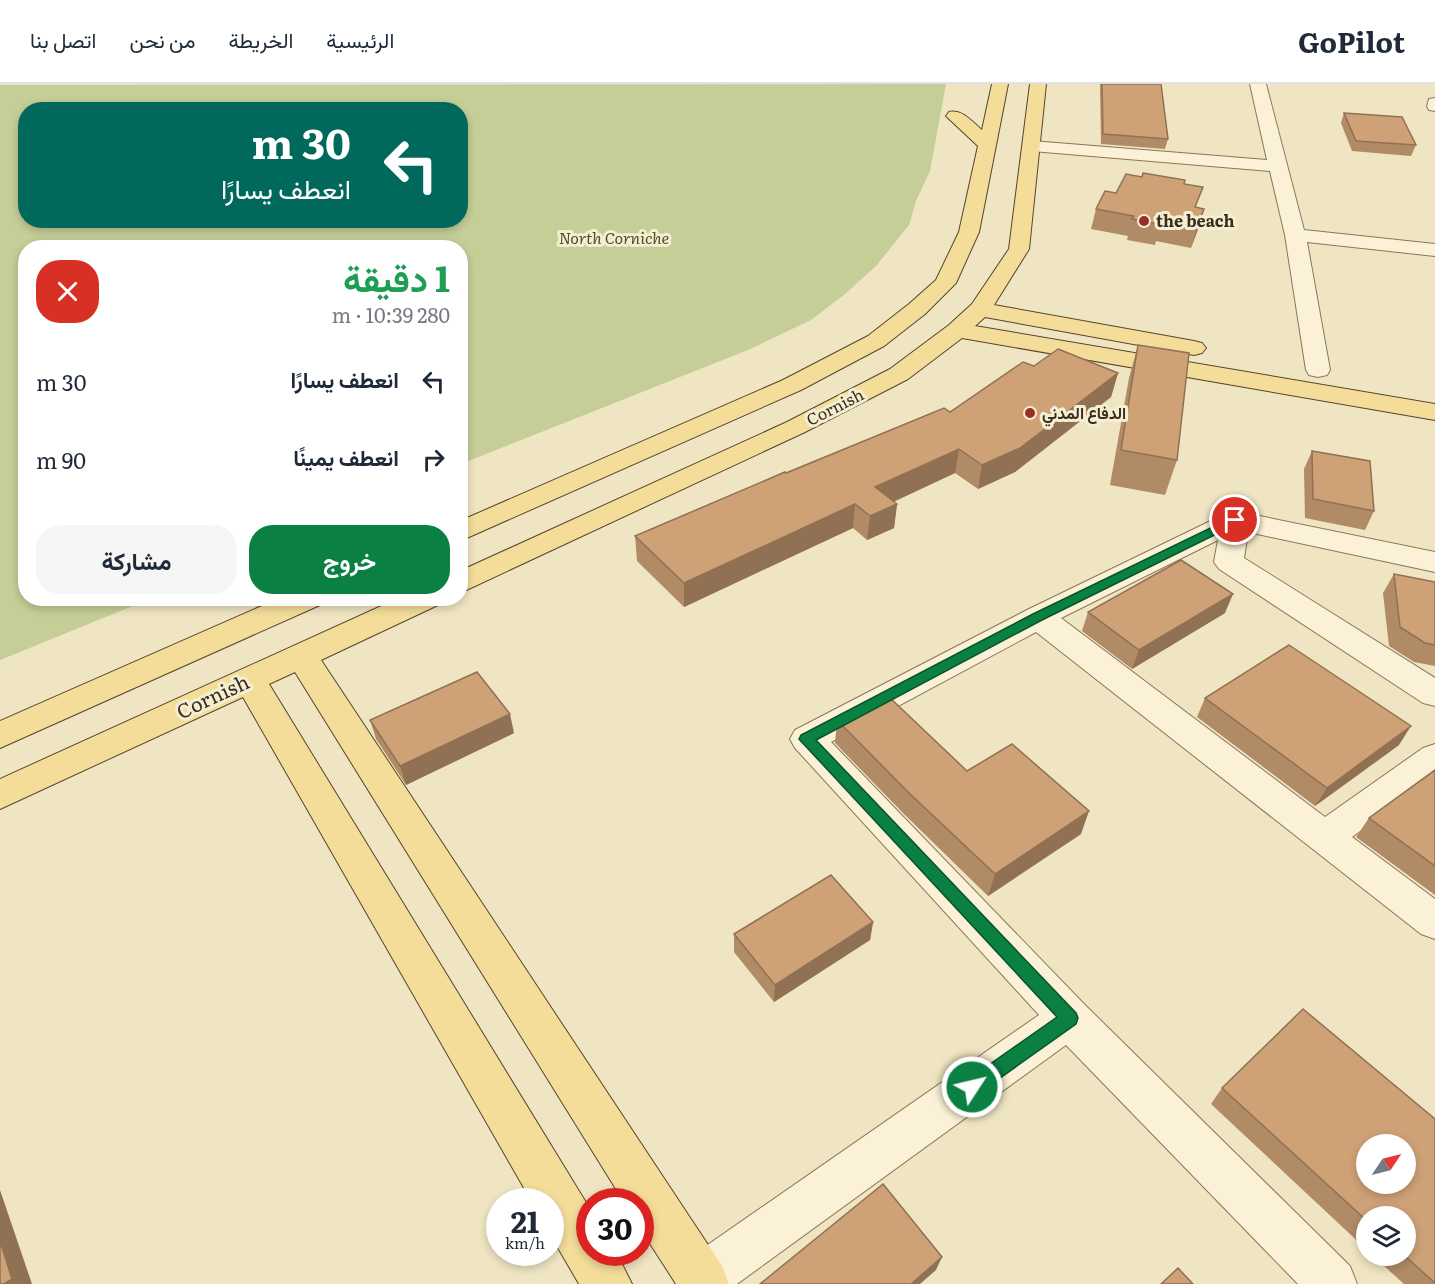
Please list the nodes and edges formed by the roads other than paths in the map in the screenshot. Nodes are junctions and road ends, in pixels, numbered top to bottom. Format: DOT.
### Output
graph roads {
  1 [pos="1000,84"];
  2 [pos="1038,84"];
  3 [pos="1258,84"];
  4 [pos="955,116"];
  5 [pos="988,145"];
  6 [pos="1032,146"];
  7 [pos="1278,166"];
  8 [pos="1295,235"];
  9 [pos="1435,250"];
  10 [pos="980,309"];
  11 [pos="957,330"];
  12 [pos="1213,351"];
  13 [pos="1236,355"];
  14 [pos="1318,370"];
  15 [pos="1435,390"];
  16 [pos="1435,412"];
  17 [pos="1235,520"];
  18 [pos="468,528"];
  19 [pos="1435,562"];
  20 [pos="468,579"];
  21 [pos="291,606"];
  22 [pos="410,606"];
  23 [pos="1038,617"];
  24 [pos="302,657"];
  25 [pos="250,680"];
  26 [pos="1435,694"];
  27 [pos="0,735"];
  28 [pos="1435,757"];
  29 [pos="0,795"];
  30 [pos="1325,837"];
  31 [pos="1435,922"];
  32 [pos="1069,1018"];
  33 [pos="703,1282"];
  34 [pos="608,1284"];
  35 [pos="1332,1284"];
  1 -- 5 [label="main road, Cornish"];
  2 -- 6 [label="main road, Cornish"];
  3 -- 7 [label="street"];
  4 -- 5 [label="main road"];
  5 -- 18 [label="main road, Cornish"];
  6 -- 7 [label="street"];
  6 -- 10 [label="main road, Cornish"];
  7 -- 8 [label="street"];
  8 -- 9 [label="street"];
  8 -- 14 [label="street"];
  10 -- 11 [label="main road, Cornish"];
  10 -- 12 [label="main road"];
  11 -- 16 [label="main road"];
  11 -- 20 [label="main road, Cornish"];
  13 -- 14 [label="main road"];
  14 -- 15 [label="main road"];
  17 -- 19 [label="street"];
  17 -- 23 [label="street"];
  17 -- 26 [label="street"];
  21 -- 27 [label="main road"];
  22 -- 24 [label="main road, Cornish"];
  23 -- 30 [label="street"];
  23 -- 32 [label="street"];
  24 -- 25 [label="main road, Cornish"];
  24 -- 33 [label="main road"];
  25 -- 29 [label="main road, Cornish"];
  25 -- 34 [label="main road"];
  28 -- 30 [label="street"];
  30 -- 31 [label="street"];
  32 -- 33 [label="street"];
  32 -- 35 [label="street"];
}
